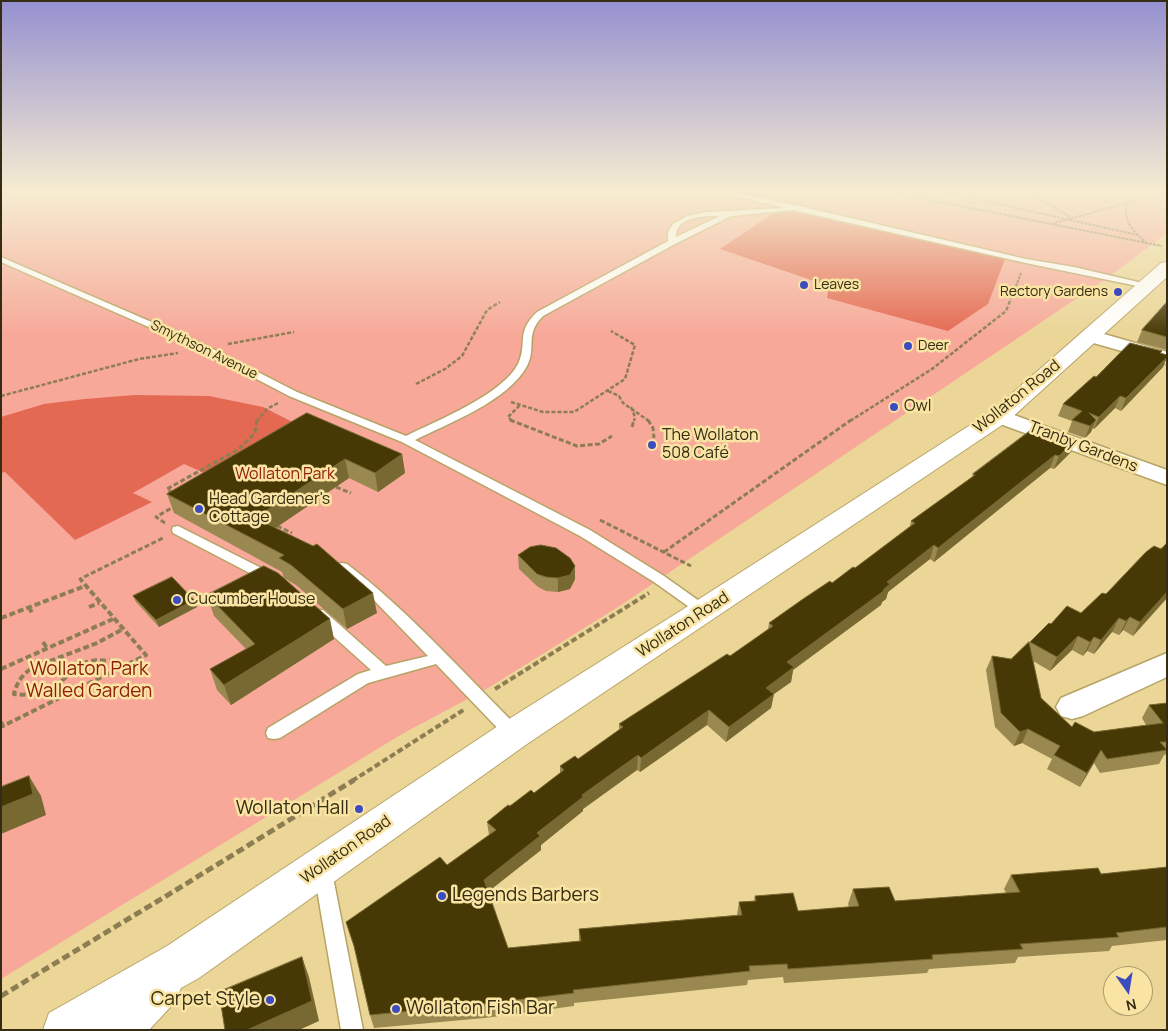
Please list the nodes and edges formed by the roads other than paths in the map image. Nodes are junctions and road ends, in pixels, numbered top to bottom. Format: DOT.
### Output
graph roads {
  1 [pos="676,240"];
  2 [pos="939,240"];
  3 [pos="672,242"];
  4 [pos="1,259"];
  5 [pos="1156,261"];
  6 [pos="1090,336"];
  7 [pos="1167,358"];
  8 [pos="1000,416"];
  9 [pos="406,440"];
  10 [pos="1167,478"];
  11 [pos="178,530"];
  12 [pos="330,559"];
  13 [pos="282,585"];
  14 [pos="305,602"];
  15 [pos="704,611"];
  16 [pos="440,658"];
  17 [pos="1167,664"];
  18 [pos="383,672"];
  19 [pos="1072,707"];
  20 [pos="274,733"];
  21 [pos="514,734"];
  22 [pos="322,867"];
  23 [pos="183,962"];
  24 [pos="119,1028"];
  25 [pos="66,1030"];
  26 [pos="352,1030"];
  1 -- 3 [label="lane"];
  2 -- 5 [label="lane"];
  3 -- 9 [label="lane"];
  4 -- 9 [label="lane, Smythson Avenue"];
  5 -- 6 [label="street, Wollaton Road"];
  6 -- 7 [label="street"];
  6 -- 8 [label="street, Wollaton Road"];
  8 -- 10 [label="street, Tranby Gardens"];
  8 -- 15 [label="street, Wollaton Road"];
  9 -- 15 [label="lane, Smythson Avenue"];
  11 -- 13 [label="lane"];
  12 -- 16 [label="lane"];
  14 -- 18 [label="lane"];
  15 -- 21 [label="street, Wollaton Road"];
  16 -- 18 [label="lane"];
  16 -- 21 [label="lane"];
  17 -- 19 [label="street"];
  18 -- 20 [label="lane"];
  21 -- 22 [label="street, Wollaton Road"];
  22 -- 23 [label="street, Wollaton Road"];
  22 -- 26 [label="lane"];
  23 -- 24 [label="street, Wollaton Road"];
  23 -- 25 [label="street, Wollaton Road"];
}
